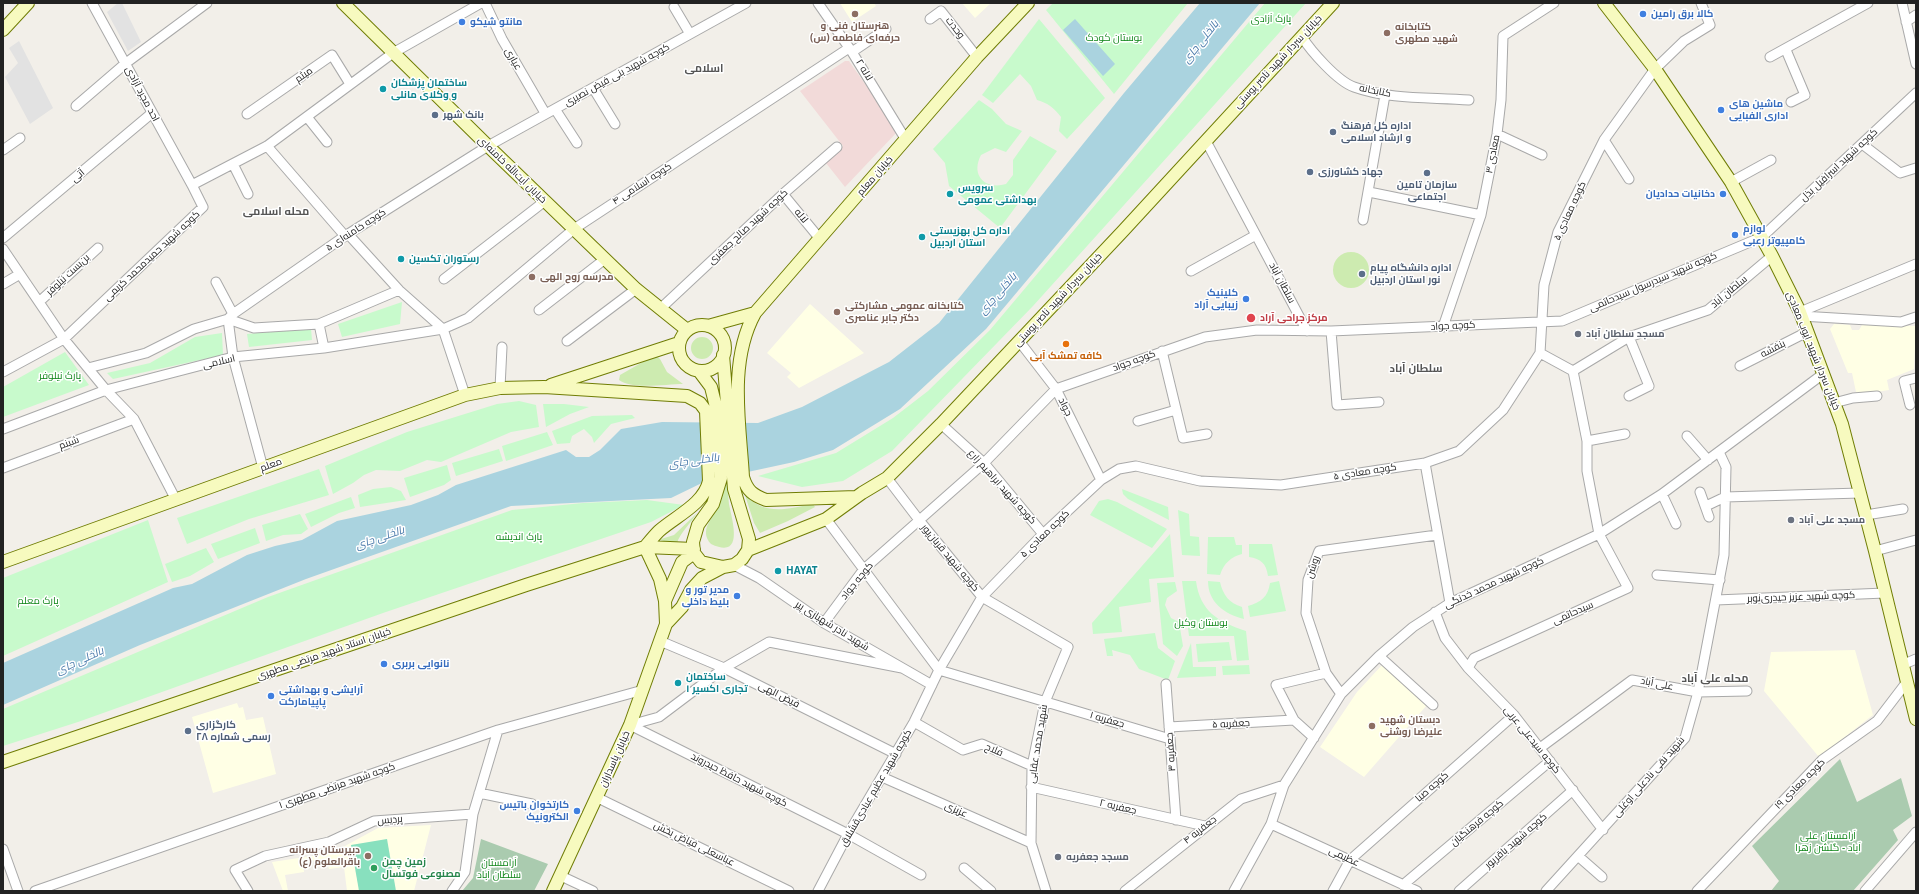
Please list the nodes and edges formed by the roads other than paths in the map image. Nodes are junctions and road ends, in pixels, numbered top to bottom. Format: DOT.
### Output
graph roads {
  1 [pos="28,3"];
  2 [pos="92,3"];
  3 [pos="207,3"];
  4 [pos="343,3"];
  5 [pos="481,3"];
  6 [pos="485,3"];
  7 [pos="746,3"];
  8 [pos="818,3"];
  9 [pos="1028,3"];
  10 [pos="1333,3"];
  11 [pos="1554,3"];
  12 [pos="1604,3"];
  13 [pos="1701,3"];
  14 [pos="1868,3"];
  15 [pos="1902,3"];
  16 [pos="674,7"];
  17 [pos="1916,15"];
  18 [pos="930,19"];
  19 [pos="1906,22"];
  20 [pos="886,29"];
  21 [pos="3,30"];
  22 [pos="690,34"];
  23 [pos="1302,37"];
  24 [pos="851,50"];
  25 [pos="1786,50"];
  26 [pos="393,52"];
  27 [pos="977,57"];
  28 [pos="1770,57"];
  29 [pos="126,62"];
  30 [pos="1916,64"];
  31 [pos="1655,69"];
  32 [pos="350,84"];
  33 [pos="592,88"];
  34 [pos="1916,93"];
  35 [pos="1385,95"];
  36 [pos="1469,100"];
  37 [pos="1791,102"];
  38 [pos="76,106"];
  39 [pos="555,109"];
  40 [pos="152,113"];
  41 [pos="545,113"];
  42 [pos="247,114"];
  43 [pos="307,117"];
  44 [pos="615,124"];
  45 [pos="1497,134"];
  46 [pos="20,138"];
  47 [pos="906,140"];
  48 [pos="1604,140"];
  49 [pos="1206,141"];
  50 [pos="327,142"];
  51 [pos="577,143"];
  52 [pos="1862,144"];
  53 [pos="267,146"];
  54 [pos="488,146"];
  55 [pos="837,147"];
  56 [pos="3,150"];
  57 [pos="1542,155"];
  58 [pos="1771,160"];
  59 [pos="233,164"];
  60 [pos="1916,168"];
  61 [pos="1629,179"];
  62 [pos="1730,182"];
  63 [pos="192,185"];
  64 [pos="1369,192"];
  65 [pos="248,194"];
  66 [pos="783,194"];
  67 [pos="545,201"];
  68 [pos="1480,215"];
  69 [pos="1363,220"];
  70 [pos="574,229"];
  71 [pos="346,235"];
  72 [pos="1256,235"];
  73 [pos="1762,237"];
  74 [pos="3,238"];
  75 [pos="820,239"];
  76 [pos="98,248"];
  77 [pos="3,249"];
  78 [pos="1772,256"];
  79 [pos="605,259"];
  80 [pos="1916,264"];
  81 [pos="1191,271"];
  82 [pos="20,274"];
  83 [pos="444,279"];
  84 [pos="216,282"];
  85 [pos="3,284"];
  86 [pos="636,289"];
  87 [pos="399,290"];
  88 [pos="39,302"];
  89 [pos="660,309"];
  90 [pos="539,310"];
  91 [pos="755,313"];
  92 [pos="1800,314"];
  93 [pos="230,317"];
  94 [pos="1916,317"];
  95 [pos="1542,320"];
  96 [pos="319,324"];
  97 [pos="708,326"];
  98 [pos="1443,327"];
  99 [pos="442,329"];
  100 [pos="687,330"];
  101 [pos="1307,331"];
  102 [pos="1331,331"];
  103 [pos="1807,332"];
  104 [pos="1629,337"];
  105 [pos="64,339"];
  106 [pos="567,341"];
  107 [pos="1019,341"];
  108 [pos="679,343"];
  109 [pos="502,347"];
  110 [pos="324,348"];
  111 [pos="1162,351"];
  112 [pos="1540,352"];
  113 [pos="723,355"];
  114 [pos="233,357"];
  115 [pos="1740,366"];
  116 [pos="88,368"];
  117 [pos="699,371"];
  118 [pos="1573,371"];
  119 [pos="3,372"];
  120 [pos="1823,374"];
  121 [pos="1916,378"];
  122 [pos="544,387"];
  123 [pos="500,388"];
  124 [pos="1056,389"];
  125 [pos="106,390"];
  126 [pos="465,395"];
  127 [pos="1629,396"];
  128 [pos="1877,396"];
  129 [pos="1378,402"];
  130 [pos="1834,403"];
  131 [pos="1910,405"];
  132 [pos="1176,410"];
  133 [pos="723,411"];
  134 [pos="134,419"];
  135 [pos="1138,421"];
  136 [pos="941,424"];
  137 [pos="3,429"];
  138 [pos="1207,434"];
  139 [pos="1625,434"];
  140 [pos="1687,436"];
  141 [pos="1587,441"];
  142 [pos="1719,452"];
  143 [pos="1708,460"];
  144 [pos="984,463"];
  145 [pos="1425,463"];
  146 [pos="3,468"];
  147 [pos="263,468"];
  148 [pos="738,478"];
  149 [pos="887,478"];
  150 [pos="715,480"];
  151 [pos="1101,480"];
  152 [pos="1700,492"];
  153 [pos="1860,493"];
  154 [pos="1662,494"];
  155 [pos="856,497"];
  156 [pos="1725,497"];
  157 [pos="176,500"];
  158 [pos="1706,506"];
  159 [pos="1903,509"];
  160 [pos="1866,515"];
  161 [pos="1709,517"];
  162 [pos="826,520"];
  163 [pos="919,520"];
  164 [pos="1676,524"];
  165 [pos="1043,534"];
  166 [pos="1599,534"];
  167 [pos="1437,536"];
  168 [pos="1916,540"];
  169 [pos="645,547"];
  170 [pos="748,550"];
  171 [pos="1875,550"];
  172 [pos="694,551"];
  173 [pos="3,562"];
  174 [pos="728,566"];
  175 [pos="864,569"];
  176 [pos="1657,575"];
  177 [pos="1720,580"];
  178 [pos="1885,593"];
  179 [pos="982,596"];
  180 [pos="1716,600"];
  181 [pos="665,601"];
  182 [pos="1450,603"];
  183 [pos="1435,612"];
  184 [pos="824,623"];
  185 [pos="666,624"];
  186 [pos="660,641"];
  187 [pos="1068,647"];
  188 [pos="1379,656"];
  189 [pos="1916,659"];
  190 [pos="1902,665"];
  191 [pos="724,668"];
  192 [pos="902,668"];
  193 [pos="1468,668"];
  194 [pos="940,670"];
  195 [pos="1326,673"];
  196 [pos="1906,682"];
  197 [pos="1166,684"];
  198 [pos="932,685"];
  199 [pos="643,690"];
  200 [pos="1748,691"];
  201 [pos="1698,692"];
  202 [pos="1341,694"];
  203 [pos="1044,702"];
  204 [pos="1433,705"];
  205 [pos="1514,715"];
  206 [pos="1916,719"];
  207 [pos="1294,720"];
  208 [pos="914,722"];
  209 [pos="630,725"];
  210 [pos="1169,727"];
  211 [pos="498,730"];
  212 [pos="1170,738"];
  213 [pos="1314,738"];
  214 [pos="1540,748"];
  215 [pos="896,754"];
  216 [pos="1550,761"];
  217 [pos="3,762"];
  218 [pos="1032,766"];
  219 [pos="882,777"];
  220 [pos="1284,785"];
  221 [pos="1031,787"];
  222 [pos="1573,790"];
  223 [pos="479,793"];
  224 [pos="598,798"];
  225 [pos="532,804"];
  226 [pos="473,814"];
  227 [pos="1176,820"];
  228 [pos="1271,824"];
  229 [pos="1205,826"];
  230 [pos="1603,830"];
  231 [pos="1916,832"];
  232 [pos="848,834"];
  233 [pos="1030,843"];
  234 [pos="3,849"];
  235 [pos="1578,856"];
  236 [pos="1350,860"];
  237 [pos="964,868"];
  238 [pos="921,875"];
  239 [pos="561,876"];
  240 [pos="1602,877"];
  241 [pos="1403,885"];
  242 [pos="18,891"];
  243 [pos="35,891"];
  244 [pos="248,891"];
  245 [pos="452,891"];
  246 [pos="554,891"];
  247 [pos="593,891"];
  248 [pos="789,891"];
  249 [pos="818,891"];
  250 [pos="991,891"];
  251 [pos="1046,891"];
  252 [pos="1125,891"];
  253 [pos="1234,891"];
  254 [pos="1333,891"];
  255 [pos="1417,891"];
  256 [pos="1459,891"];
  257 [pos="1546,891"];
  258 [pos="1697,891"];
  259 [pos="1865,891"];
  1 -- 21 [label="main road"];
  2 -- 29 [label="street, احد مجرد آزادی"];
  3 -- 29 [label="street"];
  4 -- 26 [label="main road, خیابان آیت‌الله خامنه‌ای"];
  5 -- 26 [label="street"];
  6 -- 41 [label="street, عیاری"];
  7 -- 22 [label="street, کوچه شهید بنی فیض نصیری"];
  8 -- 24 [label="street, لاله ۲"];
  9 -- 27 [label="main road, خیابان معلم"];
  10 -- 23 [label="main road, خیابان سردار شهید ناصر پوستی"];
  11 -- 45 [label="street, معادی ۳"];
  12 -- 31 [label="main road, خیابان سردار شهید ایوب معادی"];
  13 -- 31 [label="street, کوچه معادی ۵"];
  14 -- 25 [label="street"];
  15 -- 19 [label="street"];
  16 -- 22 [label="street"];
  17 -- 19 [label="street"];
  18 -- 27 [label="street, وحدت"];
  19 -- 30 [label="street"];
  20 -- 24 [label="street, کوچه اسلامی ۴"];
  22 -- 33 [label="street, کوچه شهید بنی فیض نصیری"];
  23 -- 35 [label="street, کتابخانه"];
  23 -- 49 [label="main road, خیابان سردار شهید ناصر پوستی"];
  24 -- 47 [label="street, لاله ۲"];
  24 -- 70 [label="street, کوچه اسلامی ۴"];
  25 -- 28 [label="street"];
  25 -- 37 [label="street"];
  26 -- 32 [label="street"];
  26 -- 54 [label="main road, خیابان آیت‌الله خامنه‌ای"];
  27 -- 47 [label="main road, خیابان معلم"];
  29 -- 38 [label="street"];
  29 -- 40 [label="street, احد مجرد آزادی"];
  31 -- 48 [label="street, کوچه معادی ۵"];
  31 -- 62 [label="main road, خیابان سردار شهید ایوب معادی"];
  32 -- 42 [label="street, میثم"];
  32 -- 43 [label="street"];
  33 -- 39 [label="street, کوچه شهید بنی فیض نصیری"];
  33 -- 44 [label="street"];
  34 -- 52 [label="street, کوچه شهید اسرافیل بذل"];
  35 -- 36 [label="street, کتابخانه"];
  35 -- 64 [label="street"];
  39 -- 41 [label="street, کوچه شهید بنی فیض نصیری"];
  39 -- 51 [label="street"];
  40 -- 63 [label="street, احد مجرد آزادی"];
  40 -- 74 [label="street, آتی"];
  41 -- 54 [label="street, کوچه شهید بنی فیض نصیری"];
  43 -- 50 [label="street"];
  43 -- 53 [label="street"];
  45 -- 57 [label="street"];
  45 -- 68 [label="street, معادی ۳"];
  46 -- 56 [label="street"];
  47 -- 75 [label="main road, خیابان معلم"];
  48 -- 61 [label="street"];
  48 -- 95 [label="street, کوچه معادی ۵"];
  49 -- 72 [label="street, سلطان آباد"];
  49 -- 107 [label="main road, خیابان سردار شهید ناصر پوستی"];
  52 -- 60 [label="street"];
  52 -- 73 [label="street, کوچه شهید اسرافیل بذل"];
  53 -- 59 [label="street"];
  53 -- 71 [label="street"];
  54 -- 67 [label="main road, خیابان آیت‌الله خامنه‌ای"];
  54 -- 71 [label="street, کوچه خامنه‌ای ۵"];
  55 -- 66 [label="street, کوچه شهید صالح جعفری"];
  58 -- 62 [label="street"];
  59 -- 63 [label="street"];
  59 -- 65 [label="street"];
  62 -- 73 [label="main road, خیابان سردار شهید ایوب معادی"];
  63 -- 105 [label="street, کوچه شهید حمیدمحمد کریمی"];
  64 -- 68 [label="street"];
  64 -- 69 [label="street"];
  66 -- 75 [label="street, لاله"];
  66 -- 89 [label="street, کوچه شهید صالح جعفری"];
  67 -- 70 [label="main road, خیابان آیت‌الله خامنه‌ای"];
  67 -- 83 [label="street"];
  68 -- 98 [label="street, معادی ۳"];
  70 -- 79 [label="main road, خیابان آیت‌الله خامنه‌ای"];
  70 -- 99 [label="street, کوچه اسلامی ۴"];
  71 -- 87 [label="street"];
  71 -- 93 [label="street, کوچه خامنه‌ای ۵"];
  72 -- 81 [label="street"];
  72 -- 101 [label="street, سلطان آباد"];
  73 -- 78 [label="main road, خیابان سردار شهید ایوب معادی"];
  73 -- 95 [label="street, کوچه شهید سیدرسول سیدحاتمی"];
  75 -- 91 [label="main road, خیابان معلم"];
  76 -- 88 [label="street, بن‌بست نیلوفر"];
  77 -- 82 [label="street"];
  78 -- 92 [label="main road, خیابان سردار شهید ایوب معادی"];
  78 -- 104 [label="street, سلطان آباد"];
  79 -- 86 [label="main road, خیابان آیت‌الله خامنه‌ای"];
  79 -- 90 [label="street"];
  80 -- 92 [label="street"];
  82 -- 85 [label="street"];
  82 -- 88 [label="street"];
  84 -- 93 [label="street"];
  86 -- 89 [label="main road, خیابان آیت‌الله خامنه‌ای"];
  86 -- 106 [label="street"];
  87 -- 96 [label="street"];
  87 -- 99 [label="street"];
  88 -- 105 [label="street"];
  89 -- 100 [label="main road, خیابان آیت‌الله خامنه‌ای"];
  91 -- 97 [label="main road"];
  91 -- 133 [label="main road, خیابان معلم"];
  92 -- 94 [label="street"];
  92 -- 103 [label="main road, خیابان سردار شهید ایوب معادی"];
  93 -- 96 [label="street"];
  93 -- 114 [label="street"];
  93 -- 116 [label="street, کوچه خامنه‌ای ۵"];
  95 -- 98 [label="street, کوچه جواد"];
  95 -- 112 [label="street, کوچه معادی ۵"];
  96 -- 110 [label="street"];
  97 -- 100 [label="main road"];
  97 -- 113 [label="main road"];
  98 -- 102 [label="street, کوچه جواد"];
  99 -- 110 [label="street, اسلامی"];
  99 -- 126 [label="street"];
  100 -- 108 [label="main road"];
  101 -- 102 [label="street, کوچه جواد"];
  101 -- 111 [label="street, کوچه جواد"];
  102 -- 129 [label="street"];
  103 -- 115 [label="street, بنفشه"];
  103 -- 120 [label="main road, خیابان سردار شهید ایوب معادی"];
  104 -- 118 [label="street, سلطان آباد"];
  104 -- 127 [label="street"];
  105 -- 116 [label="street"];
  105 -- 119 [label="street"];
  107 -- 124 [label="street, جواد"];
  107 -- 136 [label="main road, خیابان سردار شهید ناصر پوستی"];
  108 -- 117 [label="main road"];
  108 -- 122 [label="main road"];
  109 -- 123 [label="street"];
  110 -- 114 [label="street, اسلامی"];
  111 -- 124 [label="street, کوچه جواد"];
  111 -- 132 [label="street"];
  112 -- 118 [label="street"];
  112 -- 145 [label="street, کوچه معادی ۵"];
  113 -- 117 [label="main road"];
  113 -- 133 [label="main road"];
  114 -- 125 [label="street, اسلامی"];
  114 -- 147 [label="street"];
  116 -- 125 [label="street"];
  117 -- 133 [label="main road"];
  118 -- 141 [label="street"];
  120 -- 130 [label="main road, خیابان سردار شهید ایوب معادی"];
  120 -- 142 [label="street, کوچه شهید محمد خدنگی"];
  121 -- 131 [label="street"];
  122 -- 123 [label="main road, معلم"];
  122 -- 133 [label="main road"];
  123 -- 126 [label="main road, معلم"];
  124 -- 144 [label="street, کوچه جواد"];
  124 -- 151 [label="street, جواد"];
  125 -- 134 [label="street"];
  125 -- 137 [label="street, اسلامی"];
  126 -- 147 [label="main road, معلم"];
  128 -- 130 [label="street"];
  130 -- 153 [label="main road, خیابان سردار شهید ایوب معادی"];
  132 -- 135 [label="street"];
  132 -- 138 [label="street"];
  133 -- 148 [label="main road"];
  133 -- 150 [label="main road"];
  134 -- 146 [label="street, شبنم"];
  134 -- 157 [label="street"];
  136 -- 144 [label="street, کوچه شهید ابراهیم زارع"];
  136 -- 149 [label="main road, خیابان سردار شهید ناصر پوستی"];
  139 -- 141 [label="street"];
  140 -- 143 [label="street"];
  141 -- 166 [label="street"];
  142 -- 143 [label="street, کوچه شهید محمد خدنگی"];
  142 -- 156 [label="street, شهید نقی نادعلی اوغلی"];
  143 -- 154 [label="street, کوچه شهید محمد خدنگی"];
  144 -- 163 [label="street, کوچه جواد"];
  144 -- 165 [label="street, کوچه شهید ابراهیم زارع"];
  145 -- 151 [label="street, کوچه معادی ۵"];
  145 -- 167 [label="street"];
  147 -- 157 [label="main road, معلم"];
  148 -- 155 [label="main road"];
  148 -- 170 [label="main road"];
  149 -- 155 [label="main road, خیابان سردار شهید ناصر پوستی"];
  149 -- 163 [label="street, کوچه شهید قربان‌پور"];
  150 -- 169 [label="main road"];
  150 -- 172 [label="main road"];
  151 -- 165 [label="street, کوچه معادی ۵"];
  152 -- 158 [label="street"];
  153 -- 156 [label="street"];
  153 -- 160 [label="main road, خیابان سردار شهید ایوب معادی"];
  154 -- 164 [label="street"];
  154 -- 166 [label="street, کوچه شهید محمد خدنگی"];
  155 -- 162 [label="main road, خیابان سردار شهید ناصر پوستی"];
  156 -- 158 [label="street"];
  156 -- 177 [label="street, شهید نقی نادعلی اوغلی"];
  157 -- 173 [label="main road, معلم"];
  158 -- 161 [label="street"];
  159 -- 160 [label="street"];
  160 -- 171 [label="main road, خیابان سردار شهید ایوب معادی"];
  162 -- 170 [label="main road, خیابان سردار شهید ناصر پوستی"];
  162 -- 175 [label="street"];
  163 -- 175 [label="street, کوچه جواد"];
  163 -- 179 [label="street, کوچه شهید قربان‌پور"];
  165 -- 179 [label="street, کوچه معادی ۵"];
  166 -- 182 [label="street, کوچه شهید محمد خدنگی"];
  166 -- 193 [label="street, سیدحاتمی"];
  167 -- 182 [label="street"];
  167 -- 195 [label="street, روشن"];
  168 -- 171 [label="street"];
  169 -- 172 [label="main road"];
  169 -- 181 [label="main road"];
  169 -- 217 [label="main road, خیابان استاد شهید مرتضی مطهری"];
  170 -- 174 [label="main road"];
  171 -- 178 [label="main road, خیابان سردار شهید ایوب معادی"];
  172 -- 174 [label="main road"];
  172 -- 181 [label="main road"];
  174 -- 184 [label="street, شهید نادر شهبازی پیر"];
  174 -- 185 [label="main road"];
  175 -- 184 [label="street, کوچه جواد"];
  175 -- 194 [label="street"];
  176 -- 177 [label="street"];
  177 -- 180 [label="street, شهید نقی نادعلی اوغلی"];
  178 -- 180 [label="street, کوچه شهید عزیز حیدری‌نوبر"];
  178 -- 190 [label="main road, خیابان سردار شهید ایوب معادی"];
  179 -- 187 [label="street, کوچه شهید قربان‌پور"];
  179 -- 194 [label="street, کوچه معادی ۵"];
  180 -- 201 [label="street, شهید نقی نادعلی اوغلی"];
  181 -- 185 [label="main road"];
  182 -- 183 [label="street, کوچه شهید محمد خدنگی"];
  183 -- 188 [label="street, کوچه شهید محمد خدنگی"];
  183 -- 193 [label="street, کوچه سیدعلی عربی"];
  184 -- 192 [label="street, شهید نادر شهبازی پیر"];
  185 -- 186 [label="main road, خیابان پاسداران"];
  186 -- 191 [label="street, فیض الهی"];
  186 -- 199 [label="main road, خیابان پاسداران"];
  187 -- 203 [label="street, شهید محمد عقابی"];
  188 -- 202 [label="street, کوچه شهید محمد خدنگی"];
  188 -- 204 [label="street"];
  189 -- 190 [label="street"];
  190 -- 196 [label="main road, خیابان سردار شهید ایوب معادی"];
  191 -- 192 [label="street"];
  191 -- 209 [label="street"];
  191 -- 215 [label="street, فیض الهی"];
  192 -- 198 [label="street, شهید نادر شهبازی پیر"];
  193 -- 205 [label="street, کوچه سیدعلی عربی"];
  194 -- 198 [label="street, کوچه معادی ۵"];
  194 -- 203 [label="street, جعفریه ۱"];
  195 -- 202 [label="street, روشن"];
  195 -- 207 [label="street"];
  196 -- 206 [label="main road, خیابان سردار شهید ایوب معادی"];
  196 -- 258 [label="street, کوچه معادی ۱۹"];
  197 -- 210 [label="street, جعفریه ۳"];
  198 -- 208 [label="street, کوچه شهید عظیم عبادی‌قشلاق"];
  199 -- 209 [label="main road, خیابان پاسداران"];
  199 -- 211 [label="street, کوچه شهید مرتضی مطهری ۱"];
  200 -- 201 [label="street, علی آباد"];
  201 -- 214 [label="street, علی آباد"];
  201 -- 230 [label="street, شهید نقی نادعلی اوغلی"];
  202 -- 213 [label="street, کوچه شهید محمد خدنگی"];
  203 -- 212 [label="street, جعفریه ۱"];
  203 -- 218 [label="street, شهید محمد عقابی"];
  205 -- 214 [label="street, کوچه سیدعلی عربی"];
  205 -- 236 [label="street, کوچه صبا"];
  207 -- 210 [label="street, جعفریه ۵"];
  207 -- 213 [label="street"];
  208 -- 215 [label="street, کوچه شهید عظیم عبادی‌قشلاق"];
  208 -- 218 [label="street, فلاح"];
  209 -- 224 [label="main road, خیابان پاسداران"];
  209 -- 232 [label="street, کوچه شهید حافظ حیدروند"];
  210 -- 212 [label="street, جعفریه ۳"];
  211 -- 223 [label="street"];
  211 -- 243 [label="street, کوچه شهید مرتضی مطهری ۱"];
  212 -- 227 [label="street, جعفریه ۳"];
  213 -- 220 [label="street, کوچه شهید محمد خدنگی"];
  214 -- 216 [label="street, کوچه سیدعلی عربی"];
  215 -- 219 [label="street, کوچه شهید عظیم عبادی‌قشلاق"];
  216 -- 222 [label="street, کوچه سیدعلی عربی"];
  216 -- 241 [label="street, کوچه فرهنگیان"];
  218 -- 221 [label="street, شهید محمد عقابی"];
  219 -- 232 [label="street, کوچه شهید عظیم عبادی‌قشلاق"];
  219 -- 233 [label="street, عزیزی"];
  220 -- 228 [label="street, کوچه شهید محمد خدنگی"];
  220 -- 229 [label="street, جعفریه ۴"];
  221 -- 227 [label="street, جعفریه ۲"];
  221 -- 233 [label="street, شهید محمد عقابی"];
  222 -- 230 [label="street, کوچه سیدعلی عربی"];
  222 -- 256 [label="street, کوچه شهید باقرپور"];
  223 -- 225 [label="street"];
  223 -- 226 [label="street"];
  224 -- 239 [label="main road, خیابان پاسداران"];
  224 -- 248 [label="street, عباسعلی فیاض بخش"];
  226 -- 244 [label="street, پردیس"];
  226 -- 245 [label="street"];
  227 -- 229 [label="street, جعفریه ۲"];
  228 -- 236 [label="street, عظیمی"];
  228 -- 253 [label="street, کوچه شهید محمد خدنگی"];
  229 -- 252 [label="street, جعفریه ۴"];
  230 -- 235 [label="street, شهید نقی نادعلی اوغلی"];
  231 -- 259 [label="street"];
  232 -- 238 [label="street, کوچه شهید حافظ حیدروند"];
  232 -- 249 [label="street, کوچه شهید عظیم عبادی‌قشلاق"];
  233 -- 251 [label="street, شهید محمد عقابی"];
  234 -- 242 [label="street"];
  235 -- 240 [label="street"];
  235 -- 257 [label="street, شهید نقی نادعلی اوغلی"];
  236 -- 241 [label="street, عظیمی"];
  236 -- 254 [label="street, کوچه صبا"];
  237 -- 250 [label="street"];
  239 -- 246 [label="main road, خیابان پاسداران"];
  239 -- 247 [label="street"];
  241 -- 255 [label="street, عظیمی"];
}
